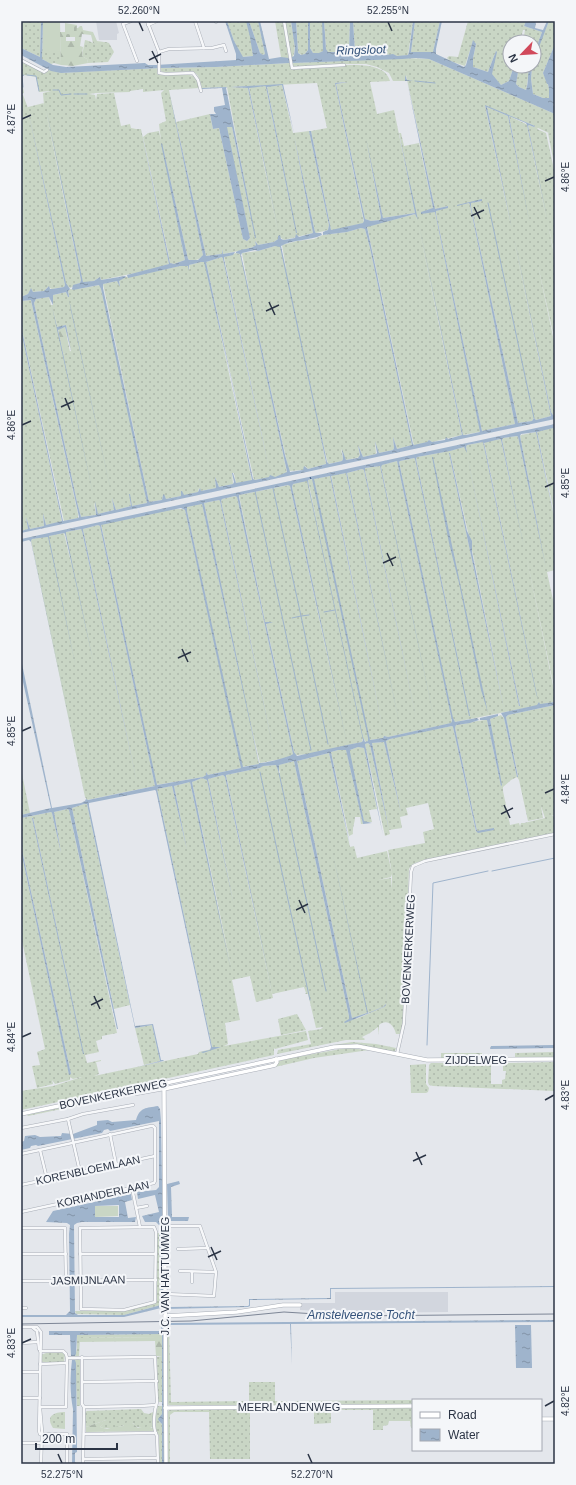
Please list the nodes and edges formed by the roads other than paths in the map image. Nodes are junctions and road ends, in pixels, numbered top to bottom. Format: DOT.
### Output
graph roads {
  1 [pos="132,21"];
  2 [pos="147,21"];
  3 [pos="157,21"];
  4 [pos="196,21"];
  5 [pos="284,21"];
  6 [pos="148,24"];
  7 [pos="204,48"];
  8 [pos="226,51"];
  9 [pos="159,52"];
  10 [pos="21,60"];
  11 [pos="137,61"];
  12 [pos="344,65"];
  13 [pos="47,70"];
  14 [pos="201,91"];
  15 [pos="555,834"];
  16 [pos="397,1054"];
  17 [pos="276,1057"];
  18 [pos="555,1059"];
  19 [pos="164,1088"];
  20 [pos="136,1094"];
  21 [pos="133,1105"];
  22 [pos="21,1114"];
  23 [pos="68,1119"];
  24 [pos="21,1128"];
  25 [pos="110,1134"];
  26 [pos="73,1141"];
  27 [pos="40,1150"];
  28 [pos="21,1154"];
  29 [pos="155,1156"];
  30 [pos="116,1164"];
  31 [pos="80,1172"];
  32 [pos="47,1180"];
  33 [pos="21,1185"];
  34 [pos="132,1188"];
  35 [pos="147,1206"];
  36 [pos="136,1208"];
  37 [pos="21,1212"];
  38 [pos="165,1226"];
  39 [pos="140,1227"];
  40 [pos="21,1228"];
  41 [pos="178,1248"];
  42 [pos="208,1248"];
  43 [pos="21,1254"];
  44 [pos="66,1254"];
  45 [pos="80,1254"];
  46 [pos="156,1254"];
  47 [pos="180,1271"];
  48 [pos="192,1272"];
  49 [pos="216,1272"];
  50 [pos="156,1280"];
  51 [pos="21,1281"];
  52 [pos="67,1281"];
  53 [pos="78,1281"];
  54 [pos="192,1282"];
  55 [pos="165,1294"];
  56 [pos="300,1305"];
  57 [pos="21,1308"];
  58 [pos="26,1308"];
  59 [pos="165,1316"];
  60 [pos="21,1327"];
  61 [pos="40,1342"];
  62 [pos="21,1343"];
  63 [pos="40,1351"];
  64 [pos="67,1358"];
  65 [pos="82,1358"];
  66 [pos="40,1364"];
  67 [pos="67,1364"];
  68 [pos="21,1372"];
  69 [pos="40,1372"];
  70 [pos="157,1381"];
  71 [pos="82,1382"];
  72 [pos="21,1398"];
  73 [pos="40,1398"];
  74 [pos="156,1405"];
  75 [pos="412,1406"];
  76 [pos="40,1407"];
  77 [pos="84,1407"];
  78 [pos="165,1408"];
  79 [pos="542,1419"];
  80 [pos="555,1419"];
  81 [pos="156,1433"];
  82 [pos="40,1434"];
  83 [pos="84,1434"];
  84 [pos="21,1443"];
  85 [pos="40,1443"];
  86 [pos="158,1458"];
  87 [pos="83,1459"];
  88 [pos="41,1464"];
  89 [pos="67,1464"];
  90 [pos="83,1464"];
  91 [pos="158,1464"];
  92 [pos="166,1464"];
  1 -- 11 [label="street"];
  2 -- 6 [label="street"];
  3 -- 6 [label="street"];
  4 -- 7 [label="street"];
  5 -- 12 [label="street"];
  6 -- 9 [label="street"];
  7 -- 8 [label="street"];
  7 -- 9 [label="street"];
  9 -- 14 [label="street"];
  10 -- 13 [label="street"];
  15 -- 16 [label="street, BOVENKERKERWEG"];
  16 -- 17 [label="street, BOVENKERKERWEG"];
  16 -- 18 [label="street, ZIJDELWEG"];
  17 -- 19 [label="street, BOVENKERKERWEG"];
  17 -- 22 [label="street, BOVENKERKERWEG"];
  19 -- 20 [label="street, BOVENKERKERWEG"];
  19 -- 38 [label="street, J.C. VAN HATTUMWEG"];
  21 -- 23 [label="street"];
  23 -- 24 [label="street"];
  23 -- 26 [label="street"];
  25 -- 26 [label="street, KORIANDERLAAN"];
  25 -- 29 [label="street, KORIANDERLAAN"];
  25 -- 30 [label="street"];
  26 -- 27 [label="street, KORIANDERLAAN"];
  26 -- 31 [label="street"];
  27 -- 28 [label="street, KORIANDERLAAN"];
  27 -- 32 [label="street"];
  29 -- 30 [label="street, KORENBLOEMLAAN"];
  29 -- 34 [label="street, KORIANDERLAAN"];
  30 -- 31 [label="street, KORENBLOEMLAAN"];
  31 -- 32 [label="street, KORENBLOEMLAAN"];
  32 -- 33 [label="street, KORENBLOEMLAAN"];
  34 -- 36 [label="street"];
  34 -- 37 [label="street, KORIANDERLAAN"];
  35 -- 36 [label="street"];
  36 -- 39 [label="street"];
  38 -- 42 [label="street"];
  38 -- 55 [label="street, J.C. VAN HATTUMWEG"];
  39 -- 45 [label="street"];
  39 -- 46 [label="street"];
  40 -- 44 [label="street"];
  41 -- 42 [label="street"];
  42 -- 49 [label="street"];
  43 -- 44 [label="street"];
  44 -- 52 [label="street"];
  45 -- 46 [label="street"];
  45 -- 53 [label="street"];
  46 -- 50 [label="street"];
  47 -- 48 [label="street"];
  48 -- 49 [label="street"];
  48 -- 54 [label="street"];
  49 -- 55 [label="street"];
  50 -- 53 [label="street, JASMIJNLAAN"];
  50 -- 53 [label="street"];
  51 -- 52 [label="street, JASMIJNLAAN"];
  52 -- 53 [label="street, JASMIJNLAAN"];
  55 -- 59 [label="street, J.C. VAN HATTUMWEG"];
  56 -- 59 [label="street"];
  57 -- 58 [label="street"];
  59 -- 78 [label="street, J.C. VAN HATTUMWEG"];
  60 -- 61 [label="street"];
  61 -- 62 [label="street"];
  61 -- 63 [label="street"];
  63 -- 64 [label="street"];
  63 -- 66 [label="street"];
  64 -- 65 [label="street"];
  64 -- 67 [label="street"];
  65 -- 70 [label="street"];
  65 -- 71 [label="street"];
  66 -- 67 [label="street"];
  66 -- 69 [label="street"];
  67 -- 76 [label="street"];
  68 -- 69 [label="street"];
  69 -- 73 [label="street"];
  70 -- 71 [label="street"];
  70 -- 74 [label="street"];
  71 -- 77 [label="street"];
  72 -- 73 [label="street"];
  73 -- 76 [label="street"];
  74 -- 77 [label="street"];
  74 -- 81 [label="street"];
  75 -- 78 [label="street, MEERLANDENWEG"];
  76 -- 82 [label="street"];
  77 -- 83 [label="street"];
  78 -- 92 [label="street, J.C. VAN HATTUMWEG"];
  79 -- 80 [label="street"];
  81 -- 83 [label="street"];
  81 -- 86 [label="street"];
  82 -- 85 [label="street"];
  82 -- 89 [label="street"];
  83 -- 87 [label="street"];
  84 -- 85 [label="street"];
  85 -- 88 [label="street"];
  86 -- 87 [label="street"];
  86 -- 91 [label="street"];
  87 -- 90 [label="street"];
}
